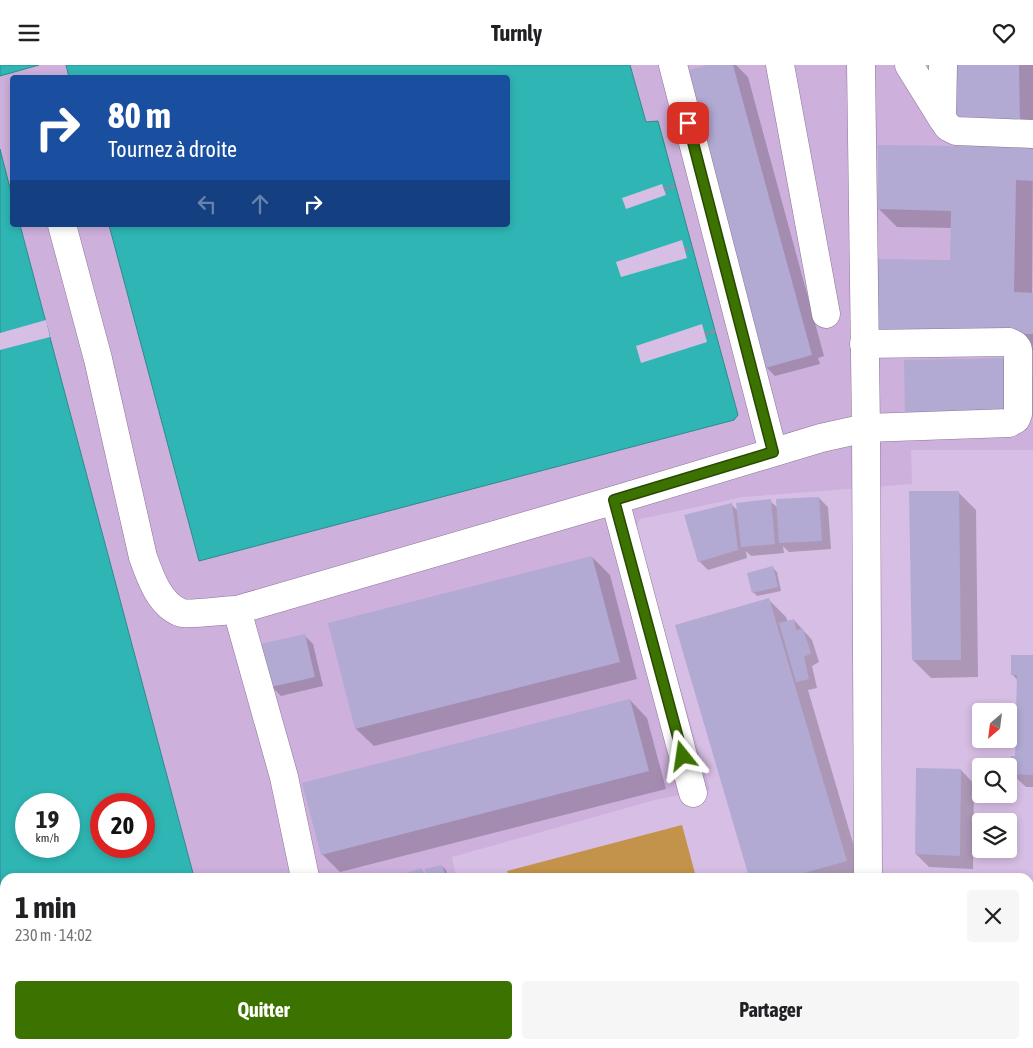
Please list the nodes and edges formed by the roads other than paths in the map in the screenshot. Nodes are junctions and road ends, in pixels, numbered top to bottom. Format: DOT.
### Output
graph roads {
  1 [pos="672,65"];
  2 [pos="780,65"];
  3 [pos="861,65"];
  4 [pos="909,65"];
  5 [pos="943,65"];
  6 [pos="942,118"];
  7 [pos="1033,134"];
  8 [pos="63,227"];
  9 [pos="826,315"];
  10 [pos="864,344"];
  11 [pos="866,428"];
  12 [pos="773,452"];
  13 [pos="614,500"];
  14 [pos="238,610"];
  15 [pos="693,793"];
  16 [pos="304,873"];
  17 [pos="868,873"];
  1 -- 12 [label="lane"];
  2 -- 9 [label="lane"];
  3 -- 10 [label="lane"];
  4 -- 6 [label="lane"];
  5 -- 6 [label="lane"];
  6 -- 7 [label="lane"];
  8 -- 14 [label="lane"];
  10 -- 11 [label="lane"];
  10 -- 11 [label="lane"];
  11 -- 12 [label="lane"];
  11 -- 17 [label="lane"];
  12 -- 13 [label="lane"];
  13 -- 14 [label="lane"];
  13 -- 15 [label="lane"];
  14 -- 16 [label="lane"];
}
